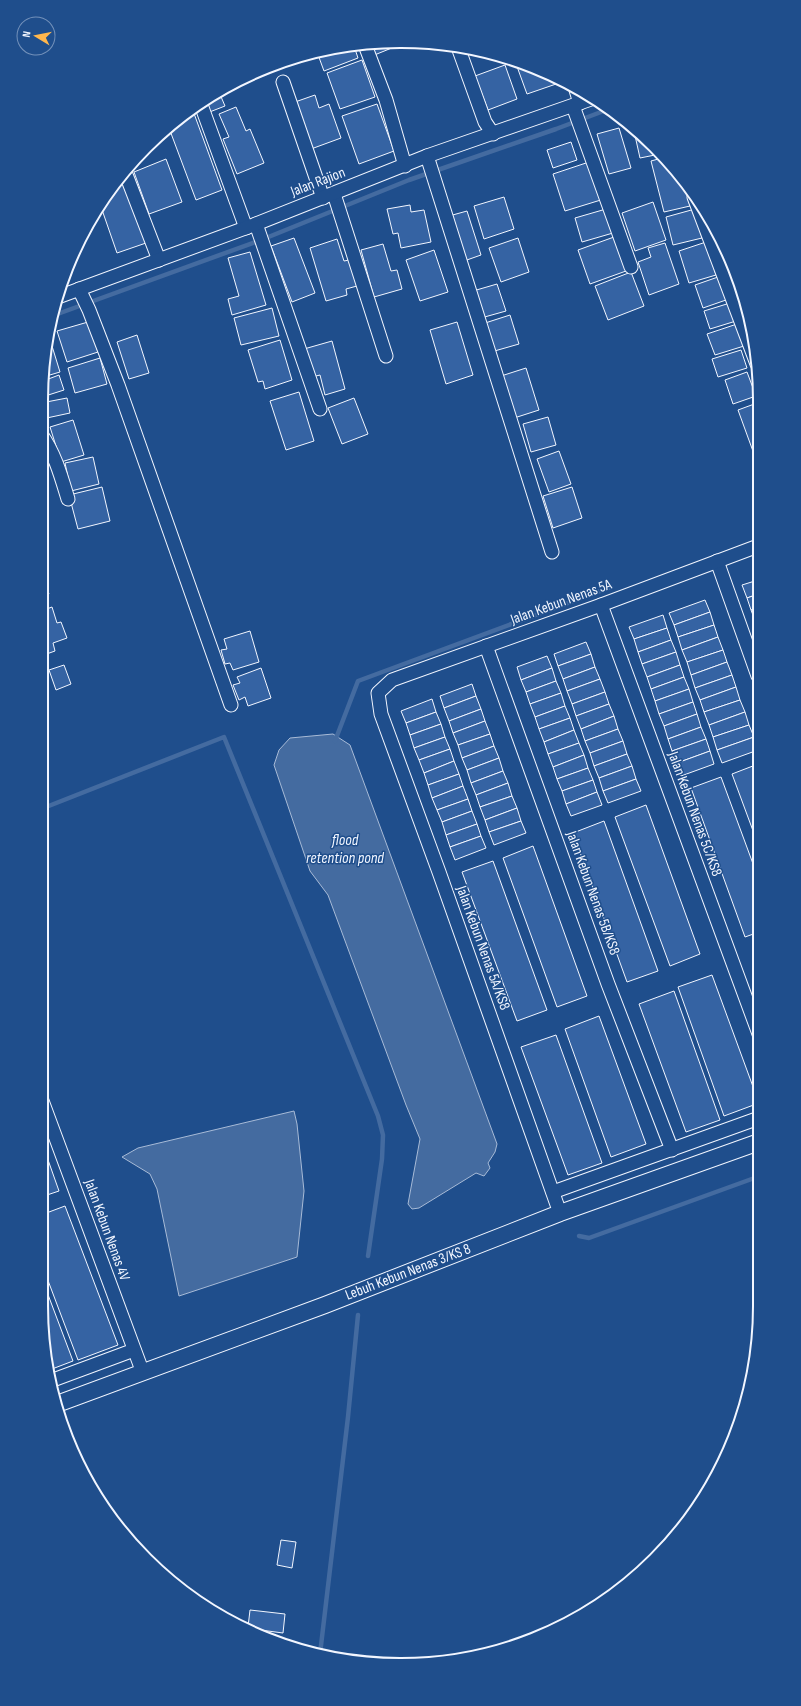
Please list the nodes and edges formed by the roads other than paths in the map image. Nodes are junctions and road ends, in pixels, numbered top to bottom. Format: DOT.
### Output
graph roads {
  1 [pos="367,50"];
  2 [pos="460,53"];
  3 [pos="282,82"];
  4 [pos="579,100"];
  5 [pos="203,109"];
  6 [pos="493,134"];
  7 [pos="428,161"];
  8 [pos="405,166"];
  9 [pos="127,178"];
  10 [pos="328,196"];
  11 [pos="701,217"];
  12 [pos="253,228"];
  13 [pos="157,256"];
  14 [pos="631,267"];
  15 [pos="81,292"];
  16 [pos="64,296"];
  17 [pos="747,337"];
  18 [pos="386,356"];
  19 [pos="320,409"];
  20 [pos="48,444"];
  21 [pos="68,499"];
  22 [pos="753,548"];
  23 [pos="552,552"];
  24 [pos="717,561"];
  25 [pos="600,605"];
  26 [pos="486,646"];
  27 [pos="753,662"];
  28 [pos="378,693"];
  29 [pos="231,705"];
  30 [pos="753,1018"];
  31 [pos="48,1117"];
  32 [pos="753,1120"];
  33 [pos="753,1144"];
  34 [pos="672,1150"];
  35 [pos="553,1192"];
  36 [pos="560,1213"];
  37 [pos="134,1350"];
  38 [pos="143,1373"];
  39 [pos="56,1379"];
  40 [pos="62,1402"];
  1 -- 8 [label="street"];
  2 -- 6 [label="street"];
  3 -- 10 [label="street"];
  4 -- 6 [label="street, Jalan Rajion"];
  4 -- 14 [label="street"];
  5 -- 12 [label="street"];
  6 -- 7 [label="street, Jalan Rajion"];
  7 -- 8 [label="street, Jalan Rajion"];
  7 -- 23 [label="street"];
  8 -- 10 [label="street, Jalan Rajion"];
  9 -- 13 [label="street"];
  10 -- 12 [label="street, Jalan Rajion"];
  10 -- 18 [label="street"];
  11 -- 17 [label="street"];
  12 -- 13 [label="street, Jalan Rajion"];
  12 -- 19 [label="street"];
  13 -- 15 [label="street, Jalan Rajion"];
  15 -- 16 [label="street, Jalan Rajion"];
  15 -- 29 [label="street"];
  20 -- 21 [label="street"];
  22 -- 24 [label="street, Jalan Kebun Nenas 5A"];
  24 -- 25 [label="street, Jalan Kebun Nenas 5A"];
  24 -- 27 [label="street"];
  25 -- 26 [label="street, Jalan Kebun Nenas 5A"];
  25 -- 30 [label="street, Jalan Kebun Nenas 5C/KS8"];
  26 -- 28 [label="street, Jalan Kebun Nenas 5A"];
  26 -- 34 [label="street, Jalan Kebun Nenas 5B/KS8"];
  28 -- 35 [label="street, Jalan Kebun Nenas 5A/KS8"];
  31 -- 37 [label="street, Jalan Kebun Nenas 4V"];
  32 -- 34 [label="street"];
  33 -- 36 [label="street, Lebuh Kebun Nenas 3/KS 8"];
  34 -- 35 [label="street"];
  35 -- 36 [label="street, Jalan Kebun Nenas 5A/KS8"];
  36 -- 38 [label="street, Lebuh Kebun Nenas 3/KS 8"];
  37 -- 38 [label="street, Jalan Kebun Nenas 4V"];
  37 -- 39 [label="street"];
  38 -- 40 [label="street, Lebuh Kebun Nenas 3/KS 8"];
}
